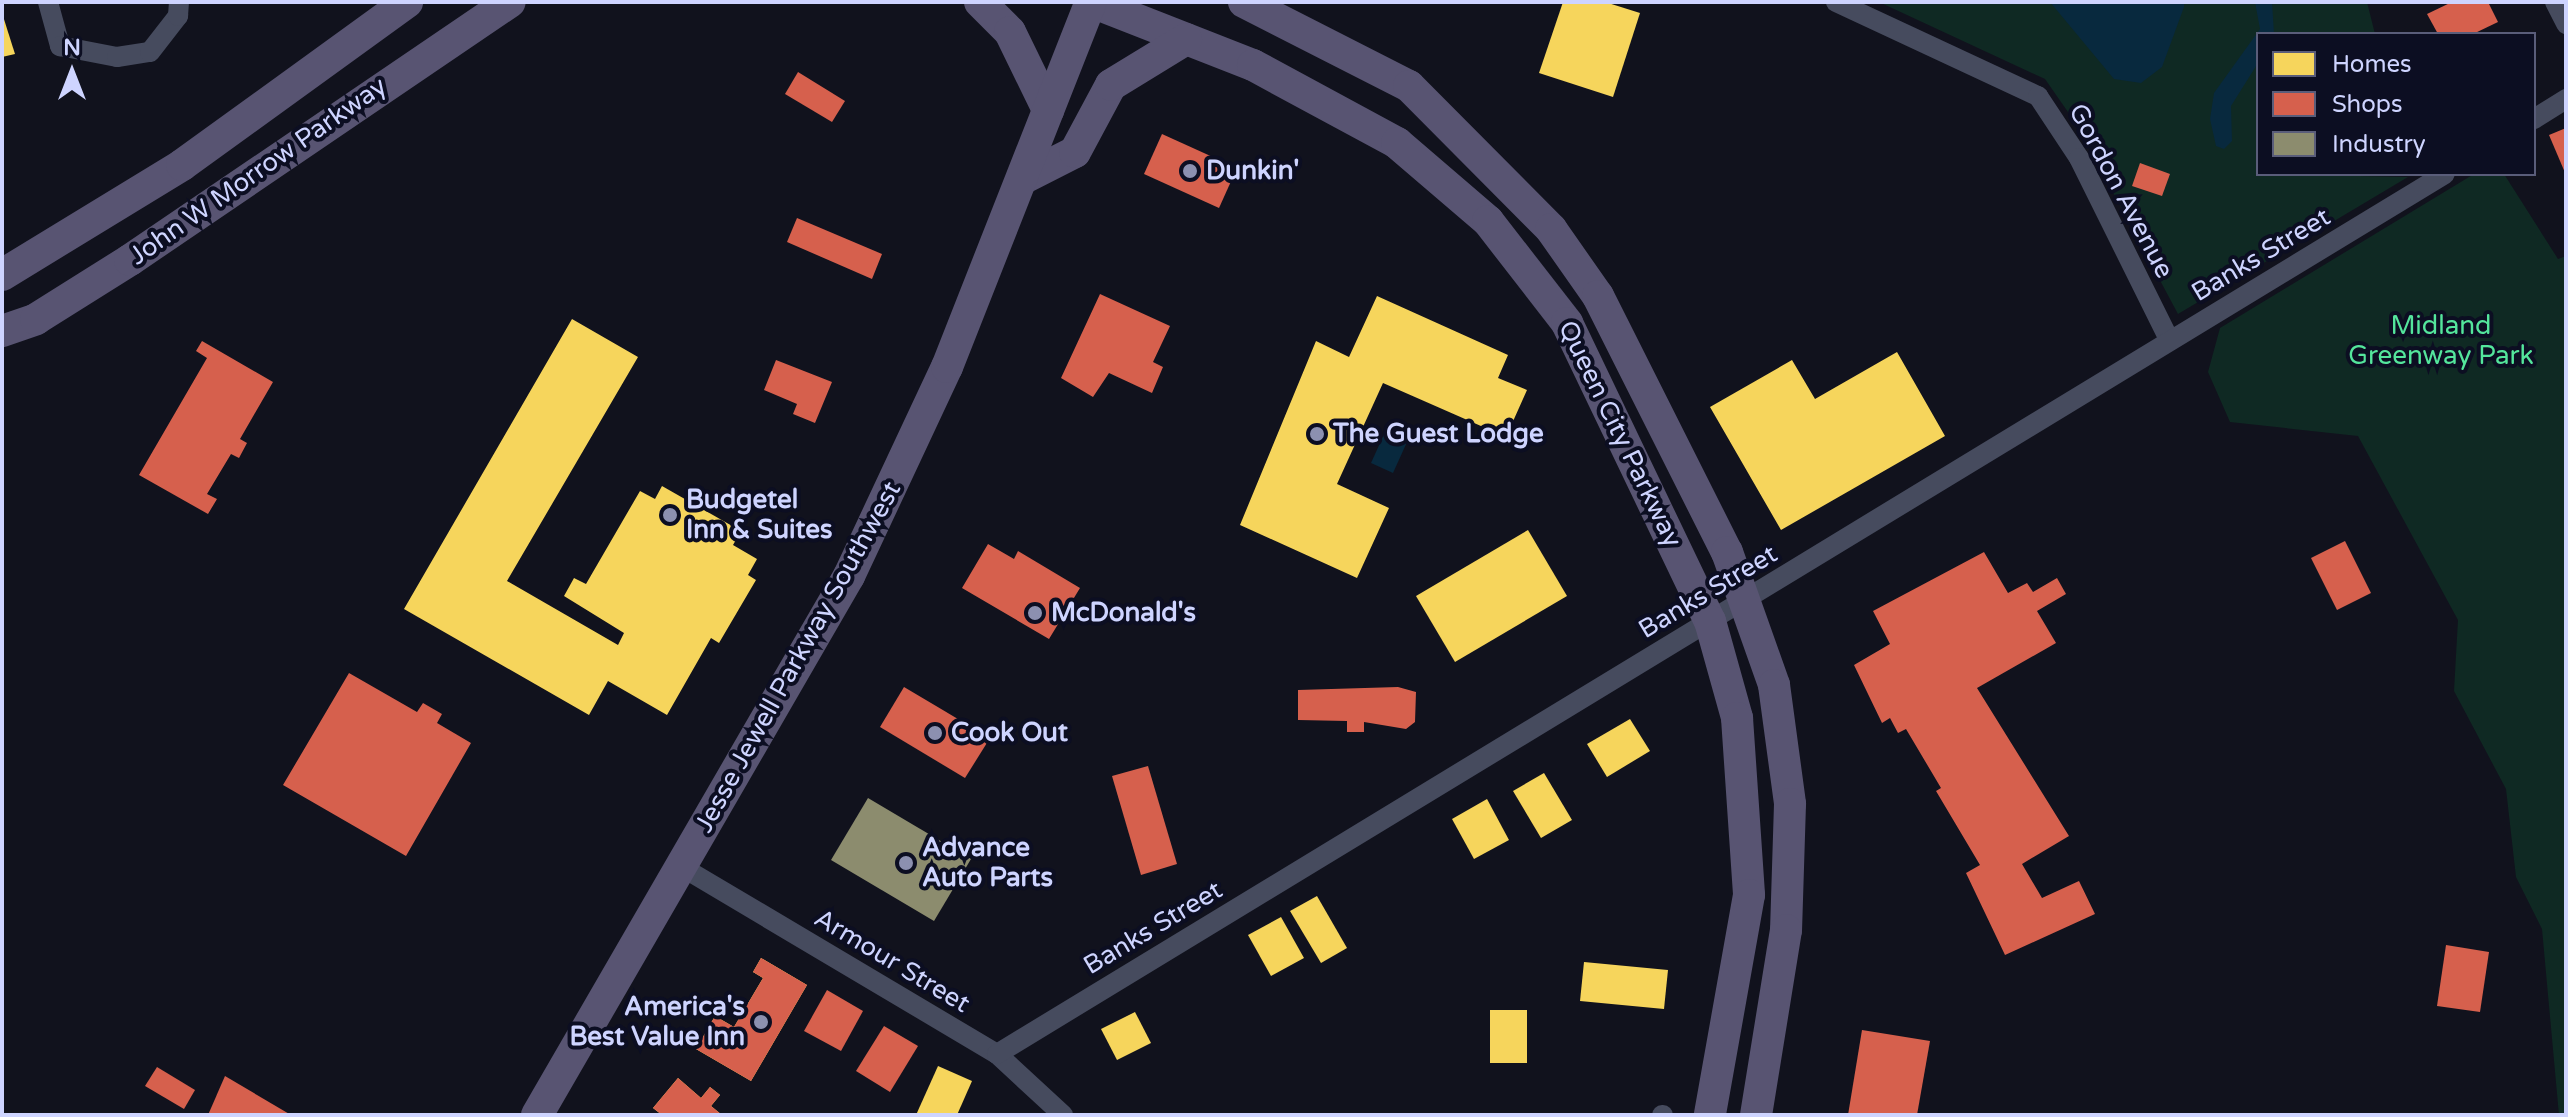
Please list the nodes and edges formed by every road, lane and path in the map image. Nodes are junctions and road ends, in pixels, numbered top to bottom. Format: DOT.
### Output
graph roads {
  1 [pos="48,2"];
  2 [pos="179,2"];
  3 [pos="407,2"];
  4 [pos="510,2"];
  5 [pos="980,2"];
  6 [pos="1092,2"];
  7 [pos="1244,2"];
  8 [pos="1836,2"];
  9 [pos="2555,2"];
  10 [pos="2566,24"];
  11 [pos="1186,39"];
  12 [pos="2566,99"];
  13 [pos="1048,110"];
  14 [pos="2536,118"];
  15 [pos="2442,176"];
  16 [pos="1022,179"];
  17 [pos="2,275"];
  18 [pos="2,331"];
  19 [pos="2170,341"];
  20 [pos="1747,598"];
  21 [pos="1710,621"];
  22 [pos="682,867"];
  23 [pos="997,1054"];
  24 [pos="537,1115"];
  25 [pos="1063,1115"];
  26 [pos="1710,1115"];
  27 [pos="1756,1115"];
  1 -- 2 [label="street"];
  3 -- 17 [label="main road, John W Morrow Parkway"];
  4 -- 18 [label="main road, John W Morrow Parkway"];
  5 -- 13 [label="main road"];
  6 -- 11 [label="main road, Queen City Parkway"];
  6 -- 13 [label="main road, Jesse Jewell Parkway Southwest"];
  7 -- 20 [label="main road, Queen City Parkway"];
  8 -- 19 [label="street, Gordon Avenue"];
  9 -- 10 [label="street"];
  11 -- 16 [label="main road"];
  11 -- 21 [label="main road, Queen City Parkway"];
  12 -- 14 [label="street"];
  13 -- 16 [label="main road, Jesse Jewell Parkway Southwest"];
  15 -- 19 [label="street, Banks Street"];
  16 -- 22 [label="main road, Jesse Jewell Parkway Southwest"];
  19 -- 20 [label="street, Banks Street"];
  20 -- 21 [label="street, Banks Street"];
  20 -- 27 [label="main road, Queen City Parkway"];
  21 -- 23 [label="street, Banks Street"];
  21 -- 26 [label="main road, Queen City Parkway"];
  22 -- 23 [label="street, Armour Street"];
  22 -- 24 [label="main road, Jesse Jewell Parkway Southwest"];
  23 -- 25 [label="street, Armour Street"];
}
